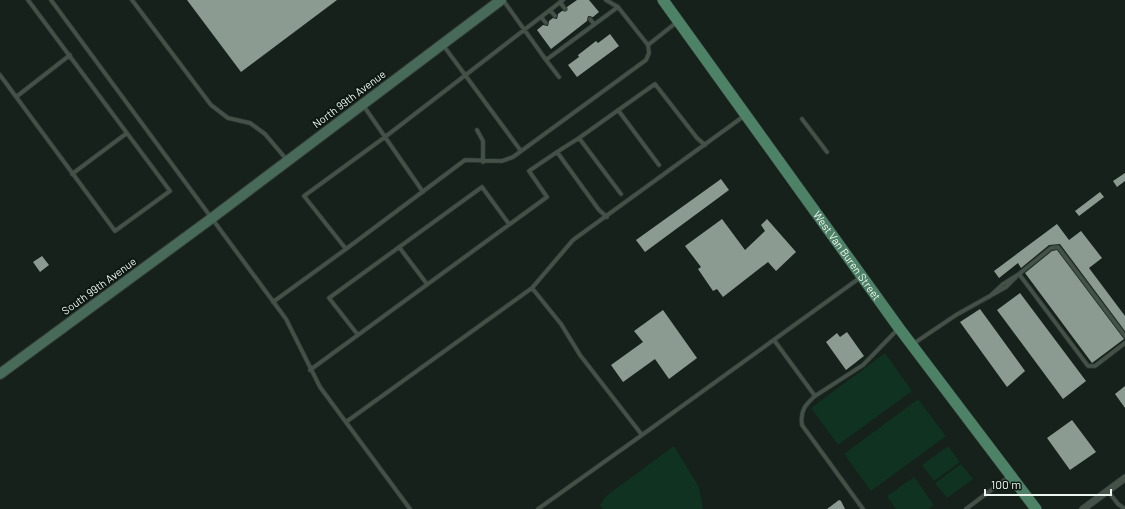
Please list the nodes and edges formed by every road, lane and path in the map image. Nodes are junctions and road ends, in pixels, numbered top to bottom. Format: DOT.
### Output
graph roads {
  1 [pos="28,0"];
  2 [pos="51,0"];
  3 [pos="132,0"];
  4 [pos="502,0"];
  5 [pos="606,0"];
  6 [pos="663,0"];
  7 [pos="561,1"];
  8 [pos="618,6"];
  9 [pos="565,9"];
  10 [pos="550,10"];
  11 [pos="555,16"];
  12 [pos="541,17"];
  13 [pos="590,19"];
  14 [pos="678,21"];
  15 [pos="546,23"];
  16 [pos="594,24"];
  17 [pos="579,28"];
  18 [pos="524,30"];
  19 [pos="583,33"];
  20 [pos="569,35"];
  21 [pos="572,40"];
  22 [pos="560,42"];
  23 [pos="443,44"];
  24 [pos="648,45"];
  25 [pos="564,47"];
  26 [pos="70,55"];
  27 [pos="546,60"];
  28 [pos="0,75"];
  29 [pos="465,75"];
  30 [pos="559,77"];
  31 [pos="16,97"];
  32 [pos="363,105"];
  33 [pos="618,110"];
  34 [pos="745,115"];
  35 [pos="802,119"];
  36 [pos="477,130"];
  37 [pos="127,133"];
  38 [pos="385,137"];
  39 [pos="579,138"];
  40 [pos="705,145"];
  41 [pos="521,151"];
  42 [pos="557,152"];
  43 [pos="827,152"];
  44 [pos="287,161"];
  45 [pos="483,162"];
  46 [pos="659,165"];
  47 [pos="72,174"];
  48 [pos="423,192"];
  49 [pos="621,194"];
  50 [pos="607,217"];
  51 [pos="212,218"];
  52 [pos="509,224"];
  53 [pos="399,247"];
  54 [pos="346,249"];
  55 [pos="1019,274"];
  56 [pos="863,276"];
  57 [pos="427,284"];
  58 [pos="532,288"];
  59 [pos="273,302"];
  60 [pos="900,328"];
  61 [pos="358,334"];
  62 [pos="1125,336"];
  63 [pos="774,340"];
  64 [pos="1125,343"];
  65 [pos="912,345"];
  66 [pos="310,370"];
  67 [pos="0,374"];
  68 [pos="815,396"];
  69 [pos="346,422"];
  70 [pos="642,434"];
  71 [pos="1010,476"];
  72 [pos="1125,478"];
  73 [pos="1108,490"];
  74 [pos="410,509"];
  75 [pos="538,509"];
  76 [pos="863,509"];
  77 [pos="966,509"];
  78 [pos="1036,509"];
  79 [pos="1083,509"];
  80 [pos="1123,509"];
  1 -- 26 [label="lane"];
  2 -- 51 [label="lane"];
  3 -- 44 [label="lane"];
  4 -- 18 [label="lane"];
  4 -- 23 [label="main road, North 99th Avenue"];
  5 -- 8 [label="lane"];
  6 -- 14 [label="main road, West Van Buren Street"];
  7 -- 9 [label="lane"];
  7 -- 10 [label="lane"];
  8 -- 16 [label="lane"];
  8 -- 24 [label="lane"];
  10 -- 11 [label="lane"];
  10 -- 12 [label="lane"];
  12 -- 15 [label="lane"];
  12 -- 18 [label="lane"];
  13 -- 16 [label="lane"];
  14 -- 24 [label="lane"];
  14 -- 34 [label="main road, West Van Buren Street"];
  16 -- 19 [label="lane"];
  17 -- 19 [label="lane"];
  18 -- 27 [label="lane"];
  18 -- 29 [label="lane"];
  19 -- 21 [label="lane"];
  20 -- 21 [label="lane"];
  21 -- 25 [label="lane"];
  22 -- 25 [label="lane"];
  23 -- 29 [label="lane"];
  23 -- 32 [label="main road, North 99th Avenue"];
  24 -- 41 [label="lane"];
  25 -- 27 [label="lane"];
  26 -- 31 [label="lane"];
  26 -- 37 [label="lane"];
  27 -- 30 [label="lane"];
  28 -- 31 [label="lane"];
  29 -- 38 [label="lane"];
  29 -- 41 [label="lane"];
  31 -- 47 [label="lane"];
  32 -- 38 [label="lane"];
  32 -- 44 [label="main road, North 99th Avenue"];
  33 -- 39 [label="lane"];
  33 -- 40 [label="lane"];
  33 -- 46 [label="lane"];
  34 -- 40 [label="lane"];
  34 -- 56 [label="main road, West Van Buren Street"];
  35 -- 43 [label="lane"];
  36 -- 45 [label="lane"];
  37 -- 47 [label="lane"];
  37 -- 47 [label="lane"];
  38 -- 48 [label="lane"];
  38 -- 54 [label="lane"];
  39 -- 42 [label="lane"];
  39 -- 49 [label="lane"];
  40 -- 50 [label="lane"];
  41 -- 45 [label="lane"];
  42 -- 50 [label="lane"];
  42 -- 52 [label="lane"];
  44 -- 51 [label="main road, North 99th Avenue"];
  45 -- 48 [label="lane"];
  48 -- 54 [label="lane"];
  50 -- 58 [label="lane"];
  51 -- 59 [label="lane"];
  51 -- 67 [label="main road, South 99th Avenue"];
  52 -- 53 [label="lane"];
  52 -- 57 [label="lane"];
  53 -- 57 [label="lane"];
  53 -- 61 [label="lane"];
  54 -- 59 [label="lane"];
  55 -- 62 [label="lane"];
  55 -- 64 [label="lane"];
  55 -- 65 [label="lane"];
  56 -- 60 [label="main road, West Van Buren Street"];
  56 -- 63 [label="lane"];
  57 -- 61 [label="lane"];
  58 -- 69 [label="lane"];
  58 -- 70 [label="lane"];
  59 -- 66 [label="lane"];
  60 -- 65 [label="main road, West Van Buren Street"];
  60 -- 68 [label="lane"];
  61 -- 66 [label="lane"];
  63 -- 68 [label="lane"];
  63 -- 70 [label="lane"];
  65 -- 71 [label="main road, West Van Buren Street"];
  66 -- 69 [label="lane"];
  68 -- 76 [label="lane"];
  69 -- 74 [label="lane"];
  70 -- 75 [label="lane"];
  71 -- 77 [label="lane"];
  71 -- 78 [label="main road, West Van Buren Street"];
  72 -- 73 [label="street"];
  73 -- 79 [label="street"];
  73 -- 80 [label="lane"];
}
